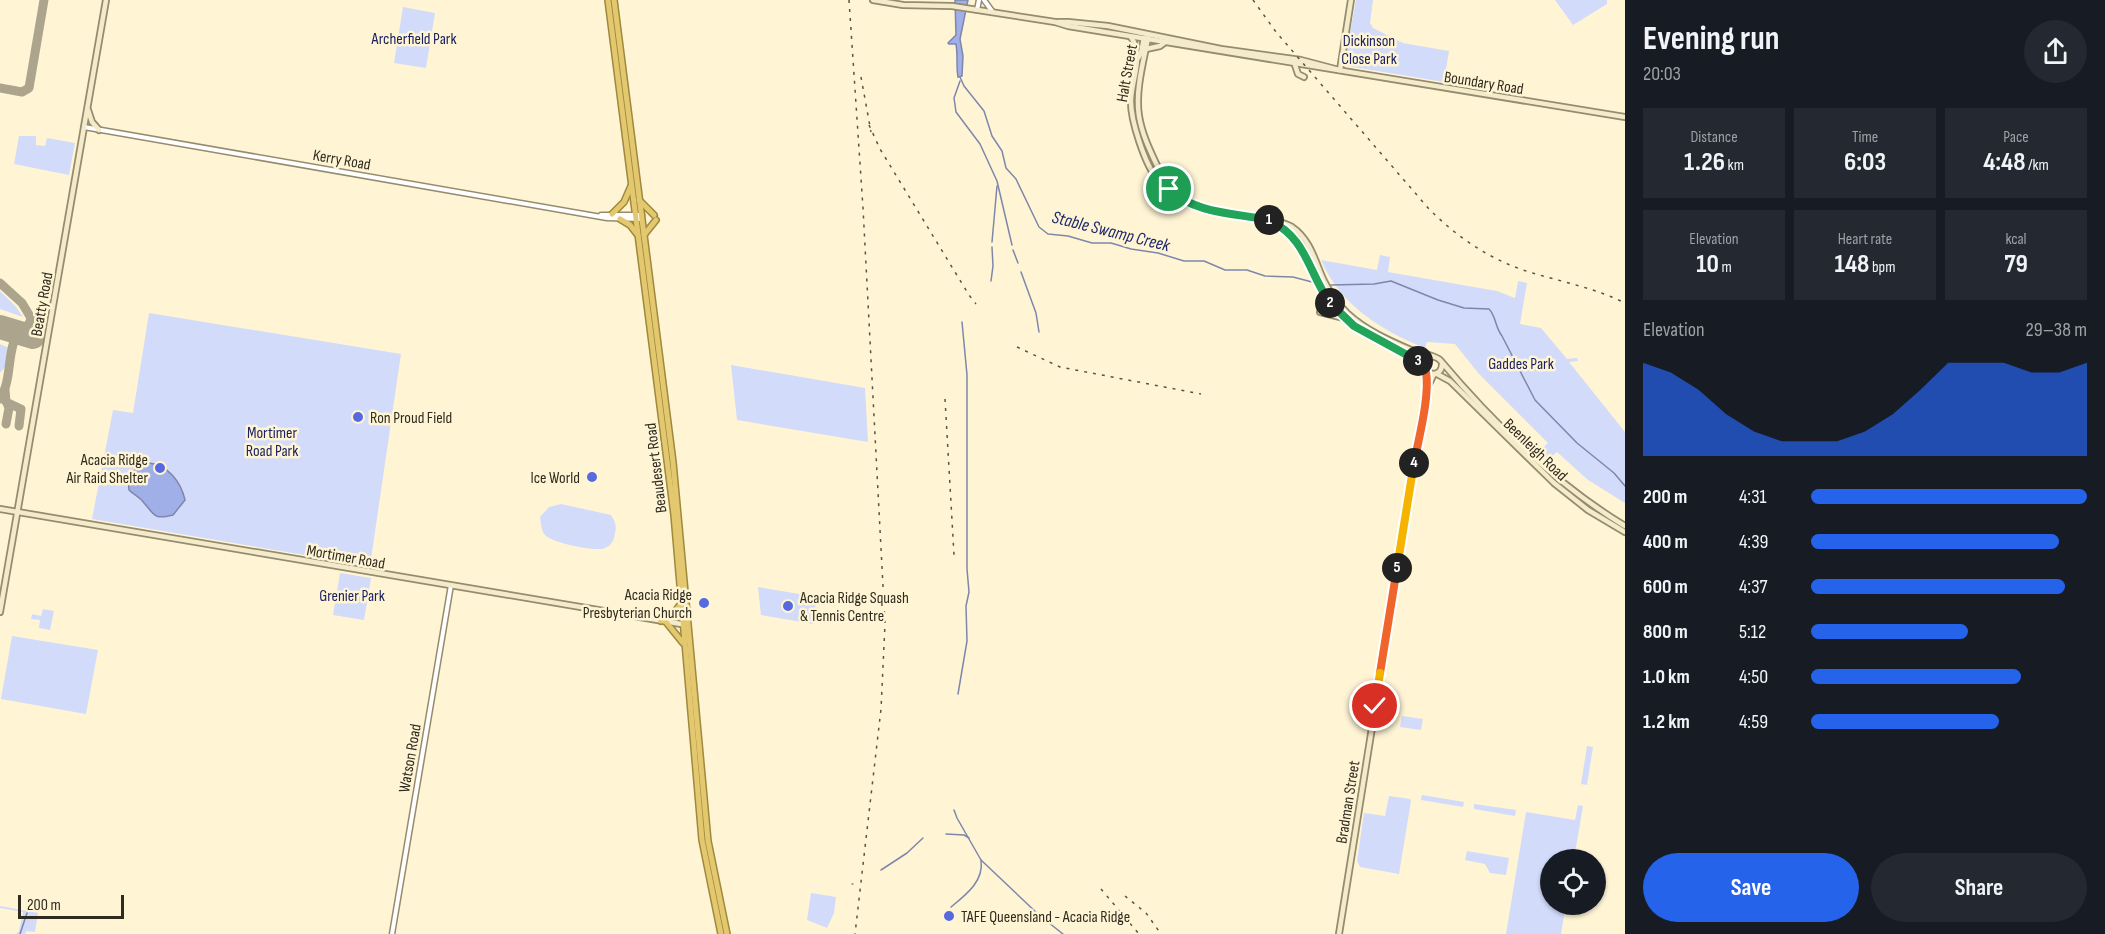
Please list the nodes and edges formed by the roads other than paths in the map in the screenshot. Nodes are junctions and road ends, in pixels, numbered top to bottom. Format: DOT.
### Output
graph roads {
  1 [pos="106,0"];
  2 [pos="608,0"];
  3 [pos="614,0"];
  4 [pos="873,0"];
  5 [pos="979,0"];
  6 [pos="984,0"];
  7 [pos="1352,0"];
  8 [pos="977,10"];
  9 [pos="993,12"];
  10 [pos="1055,22"];
  11 [pos="1147,34"];
  12 [pos="1131,38"];
  13 [pos="1145,40"];
  14 [pos="1164,43"];
  15 [pos="1146,49"];
  16 [pos="1137,60"];
  17 [pos="1295,65"];
  18 [pos="1340,70"];
  19 [pos="1304,77"];
  20 [pos="89,95"];
  21 [pos="1625,117"];
  22 [pos="84,127"];
  23 [pos="99,129"];
  24 [pos="631,186"];
  25 [pos="1166,186"];
  26 [pos="639,200"];
  27 [pos="612,214"];
  28 [pos="597,215"];
  29 [pos="639,217"];
  30 [pos="620,219"];
  31 [pos="1271,220"];
  32 [pos="641,235"];
  33 [pos="1320,312"];
  34 [pos="1344,318"];
  35 [pos="1431,357"];
  36 [pos="1442,364"];
  37 [pos="1425,368"];
  38 [pos="1436,374"];
  39 [pos="1426,390"];
  40 [pos="0,509"];
  41 [pos="17,512"];
  42 [pos="1625,526"];
  43 [pos="1625,532"];
  44 [pos="451,585"];
  45 [pos="680,604"];
  46 [pos="0,612"];
  47 [pos="663,621"];
  48 [pos="685,625"];
  49 [pos="684,643"];
  50 [pos="392,934"];
  51 [pos="721,934"];
  52 [pos="727,934"];
  53 [pos="1339,934"];
  1 -- 20 [label="main road, Beatty Road"];
  2 -- 24 [label="highway, Beaudesert Road"];
  3 -- 26 [label="highway, Beaudesert Road"];
  4 -- 8 [label="main road, Boundary Road"];
  5 -- 8 [label="street"];
  6 -- 9 [label="street"];
  7 -- 18 [label="main road"];
  8 -- 9 [label="main road, Boundary Road"];
  9 -- 10 [label="main road, Boundary Road"];
  10 -- 11 [label="main road, Boundary Road"];
  10 -- 12 [label="main road, Boundary Road"];
  11 -- 13 [label="main road, Halt Street"];
  11 -- 18 [label="main road, Boundary Road"];
  12 -- 13 [label="main road, Boundary Road"];
  12 -- 16 [label="main road"];
  13 -- 14 [label="main road, Boundary Road"];
  13 -- 15 [label="main road, Halt Street"];
  13 -- 16 [label="main road, Halt Street"];
  14 -- 15 [label="main road"];
  14 -- 17 [label="main road, Boundary Road"];
  15 -- 25 [label="main road, Halt Street"];
  16 -- 25 [label="main road, Halt Street"];
  17 -- 18 [label="main road, Boundary Road"];
  17 -- 19 [label="main road"];
  18 -- 21 [label="main road, Boundary Road"];
  20 -- 22 [label="main road, Beatty Road"];
  20 -- 23 [label="main road"];
  22 -- 23 [label="street, Kerry Road"];
  22 -- 41 [label="main road, Beatty Road"];
  23 -- 28 [label="street, Kerry Road"];
  24 -- 27 [label="highway"];
  24 -- 29 [label="highway, Beaudesert Road"];
  25 -- 31 [label="main road"];
  26 -- 29 [label="highway, Beaudesert Road"];
  26 -- 32 [label="highway"];
  27 -- 28 [label="street, Kerry Road"];
  27 -- 29 [label="street, Kerry Road"];
  28 -- 30 [label="street, Kerry Road"];
  29 -- 30 [label="street, Kerry Road"];
  29 -- 32 [label="highway, Beaudesert Road"];
  30 -- 32 [label="highway"];
  31 -- 34 [label="main road"];
  31 -- 35 [label="main road"];
  32 -- 45 [label="highway, Beaudesert Road"];
  32 -- 48 [label="highway, Beaudesert Road"];
  33 -- 34 [label="main road"];
  34 -- 37 [label="main road"];
  35 -- 36 [label="main road"];
  35 -- 37 [label="main road"];
  36 -- 38 [label="main road"];
  36 -- 42 [label="main road, Beenleigh Road"];
  37 -- 38 [label="main road"];
  37 -- 39 [label="main road, Bradman Street"];
  38 -- 39 [label="main road, Bradman Street"];
  38 -- 43 [label="main road, Beenleigh Road"];
  39 -- 53 [label="main road, Bradman Street"];
  40 -- 41 [label="main road, Mortimer Road"];
  41 -- 44 [label="main road, Mortimer Road"];
  41 -- 46 [label="main road, Beatty Road"];
  44 -- 47 [label="main road, Mortimer Road"];
  44 -- 50 [label="street, Watson Road"];
  45 -- 47 [label="highway"];
  45 -- 48 [label="highway, Beaudesert Road"];
  47 -- 48 [label="main road, Mortimer Road"];
  47 -- 49 [label="highway"];
  48 -- 49 [label="highway, Beaudesert Road"];
  48 -- 52 [label="highway, Beaudesert Road"];
  49 -- 51 [label="highway, Beaudesert Road"];
}
